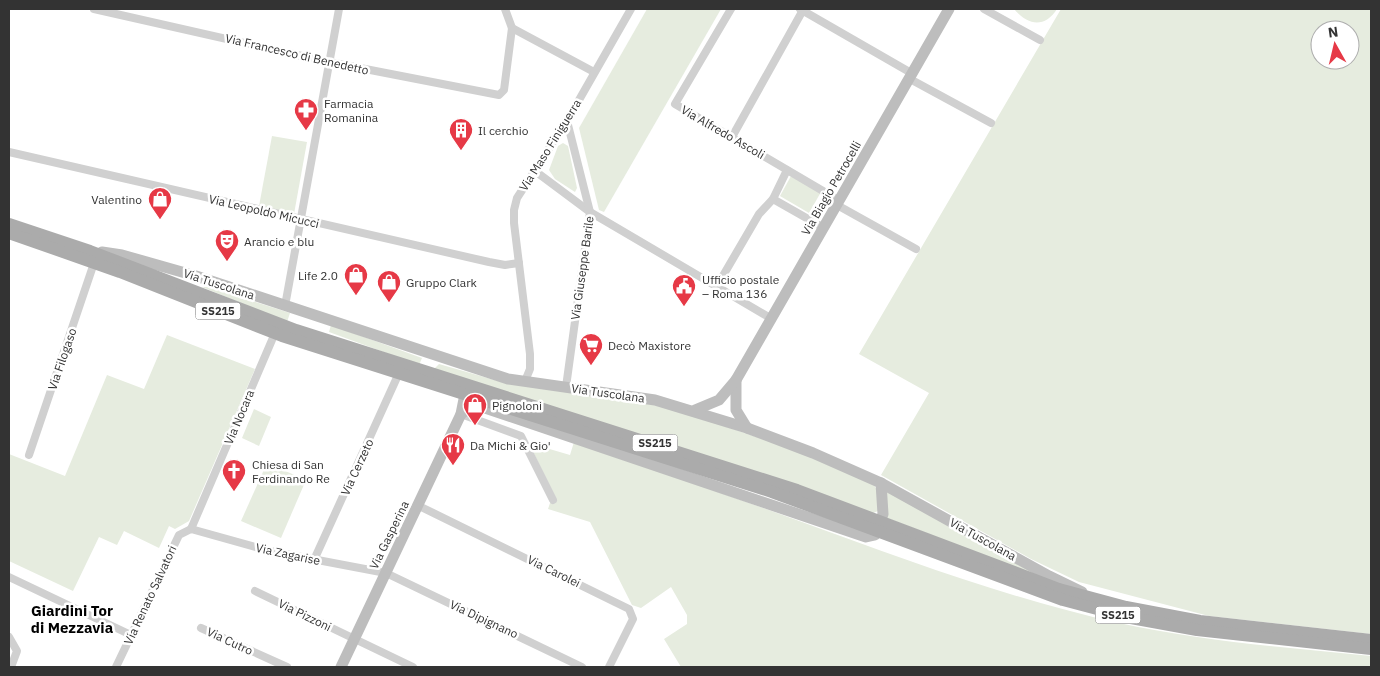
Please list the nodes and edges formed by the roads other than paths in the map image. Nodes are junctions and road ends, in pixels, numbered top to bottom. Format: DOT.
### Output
graph roads {
  1 [pos="94,9"];
  2 [pos="339,9"];
  3 [pos="505,9"];
  4 [pos="631,9"];
  5 [pos="731,9"];
  6 [pos="802,9"];
  7 [pos="950,9"];
  8 [pos="984,9"];
  9 [pos="512,28"];
  10 [pos="1040,40"];
  11 [pos="330,62"];
  12 [pos="594,72"];
  13 [pos="911,77"];
  14 [pos="567,121"];
  15 [pos="991,123"];
  16 [pos="732,137"];
  17 [pos="9,152"];
  18 [pos="787,170"];
  19 [pos="535,171"];
  20 [pos="773,198"];
  21 [pos="838,203"];
  22 [pos="590,212"];
  23 [pos="301,220"];
  24 [pos="9,224"];
  25 [pos="824,228"];
  26 [pos="9,233"];
  27 [pos="916,249"];
  28 [pos="92,257"];
  29 [pos="519,263"];
  30 [pos="210,281"];
  31 [pos="717,286"];
  32 [pos="194,296"];
  33 [pos="285,306"];
  34 [pos="772,319"];
  35 [pos="275,333"];
  36 [pos="443,357"];
  37 [pos="399,374"];
  38 [pos="428,377"];
  39 [pos="736,380"];
  40 [pos="525,382"];
  41 [pos="566,387"];
  42 [pos="465,394"];
  43 [pos="485,408"];
  44 [pos="695,410"];
  45 [pos="461,414"];
  46 [pos="530,414"];
  47 [pos="747,428"];
  48 [pos="624,444"];
  49 [pos="29,456"];
  50 [pos="675,471"];
  51 [pos="881,483"];
  52 [pos="553,500"];
  53 [pos="419,506"];
  54 [pos="880,526"];
  55 [pos="191,529"];
  56 [pos="314,560"];
  57 [pos="386,573"];
  58 [pos="9,576"];
  59 [pos="255,591"];
  60 [pos="1102,601"];
  61 [pos="201,628"];
  62 [pos="131,635"];
  63 [pos="9,637"];
  64 [pos="355,639"];
  65 [pos="1371,640"];
  66 [pos="1371,649"];
  67 [pos="11,667"];
  68 [pos="116,667"];
  69 [pos="287,667"];
  70 [pos="341,667"];
  71 [pos="413,667"];
  72 [pos="582,667"];
  73 [pos="609,667"];
  1 -- 11 [label="street, Via Francesco di Benedetto"];
  2 -- 11 [label="street"];
  3 -- 9 [label="street"];
  4 -- 12 [label="street, Via Maso Finiguerra"];
  5 -- 16 [label="street, Via Alfredo Ascoli"];
  6 -- 13 [label="street"];
  6 -- 16 [label="street"];
  7 -- 13 [label="street, Via Biagio Petrocelli"];
  8 -- 10 [label="street"];
  9 -- 11 [label="street, Via Francesco di Benedetto"];
  9 -- 12 [label="street"];
  11 -- 23 [label="street"];
  12 -- 14 [label="street, Via Maso Finiguerra"];
  13 -- 15 [label="street"];
  13 -- 21 [label="street, Via Biagio Petrocelli"];
  14 -- 19 [label="street, Via Maso Finiguerra"];
  14 -- 22 [label="street, Via Giuseppe Barile"];
  16 -- 18 [label="street, Via Alfredo Ascoli"];
  17 -- 23 [label="street, Via Leopoldo Micucci"];
  18 -- 20 [label="street"];
  18 -- 21 [label="street, Via Alfredo Ascoli"];
  19 -- 22 [label="street"];
  19 -- 29 [label="street, Via Maso Finiguerra"];
  20 -- 25 [label="street"];
  20 -- 31 [label="street"];
  21 -- 25 [label="street, Via Biagio Petrocelli"];
  21 -- 27 [label="street, Via Alfredo Ascoli"];
  22 -- 31 [label="street"];
  22 -- 41 [label="street, Via Giuseppe Barile"];
  23 -- 29 [label="street, Via Leopoldo Micucci"];
  23 -- 33 [label="street"];
  24 -- 28 [label="main road, Via Tuscolana / SS215"];
  25 -- 34 [label="street, Via Biagio Petrocelli"];
  26 -- 28 [label="main road, Via Tuscolana / SS215"];
  28 -- 30 [label="street, Via Tuscolana"];
  28 -- 32 [label="main road, Via Tuscolana / SS215"];
  28 -- 49 [label="street, Via Filogaso"];
  29 -- 40 [label="street, Via Maso Finiguerra"];
  30 -- 32 [label="street"];
  30 -- 33 [label="street, Via Tuscolana"];
  31 -- 34 [label="street"];
  32 -- 35 [label="main road, Via Tuscolana / SS215"];
  32 -- 38 [label="main road, Via Tuscolana / SS215"];
  33 -- 36 [label="street, Via Tuscolana"];
  34 -- 39 [label="street, Via Biagio Petrocelli"];
  35 -- 37 [label="main road, Via Tuscolana / SS215"];
  35 -- 55 [label="street, Via Nocara"];
  36 -- 38 [label="street"];
  36 -- 40 [label="street, Via Tuscolana"];
  37 -- 38 [label="main road, Via Tuscolana / SS215"];
  37 -- 56 [label="street, Via Cerzeto"];
  38 -- 42 [label="main road, Via Tuscolana / SS215"];
  38 -- 54 [label="main road, Via Tuscolana / SS215"];
  39 -- 44 [label="street, Via Biagio Petrocelli"];
  39 -- 47 [label="street"];
  40 -- 41 [label="street, Via Tuscolana"];
  41 -- 44 [label="street, Via Tuscolana"];
  42 -- 45 [label="street, Via Gasperina"];
  42 -- 46 [label="main road, Via Tuscolana / SS215"];
  43 -- 45 [label="street"];
  43 -- 46 [label="street"];
  43 -- 50 [label="street"];
  44 -- 47 [label="street, Via Tuscolana"];
  45 -- 52 [label="street"];
  45 -- 53 [label="street, Via Gasperina"];
  46 -- 48 [label="main road, Via Tuscolana / SS215"];
  47 -- 51 [label="street, Via Tuscolana"];
  48 -- 50 [label="street"];
  48 -- 54 [label="main road, Via Tuscolana / SS215"];
  50 -- 54 [label="street"];
  51 -- 54 [label="street"];
  51 -- 60 [label="street, Via Tuscolana"];
  53 -- 57 [label="street, Via Gasperina"];
  53 -- 73 [label="street, Via Carolei"];
  54 -- 60 [label="main road, Via Tuscolana / SS215"];
  54 -- 66 [label="main road, Via Tuscolana / SS215"];
  55 -- 56 [label="street, Via Zagarise"];
  55 -- 62 [label="street, Via Renato Salvatori"];
  56 -- 57 [label="street, Via Zagarise"];
  57 -- 64 [label="street, Via Gasperina"];
  57 -- 72 [label="street, Via Dipignano"];
  58 -- 62 [label="street"];
  59 -- 64 [label="street, Via Pizzoni"];
  60 -- 65 [label="main road, Via Tuscolana / SS215"];
  61 -- 69 [label="street, Via Cutro"];
  62 -- 68 [label="street, Via Renato Salvatori"];
  63 -- 67 [label="street"];
  64 -- 70 [label="street, Via Gasperina"];
  64 -- 71 [label="street, Via Pizzoni"];
}
